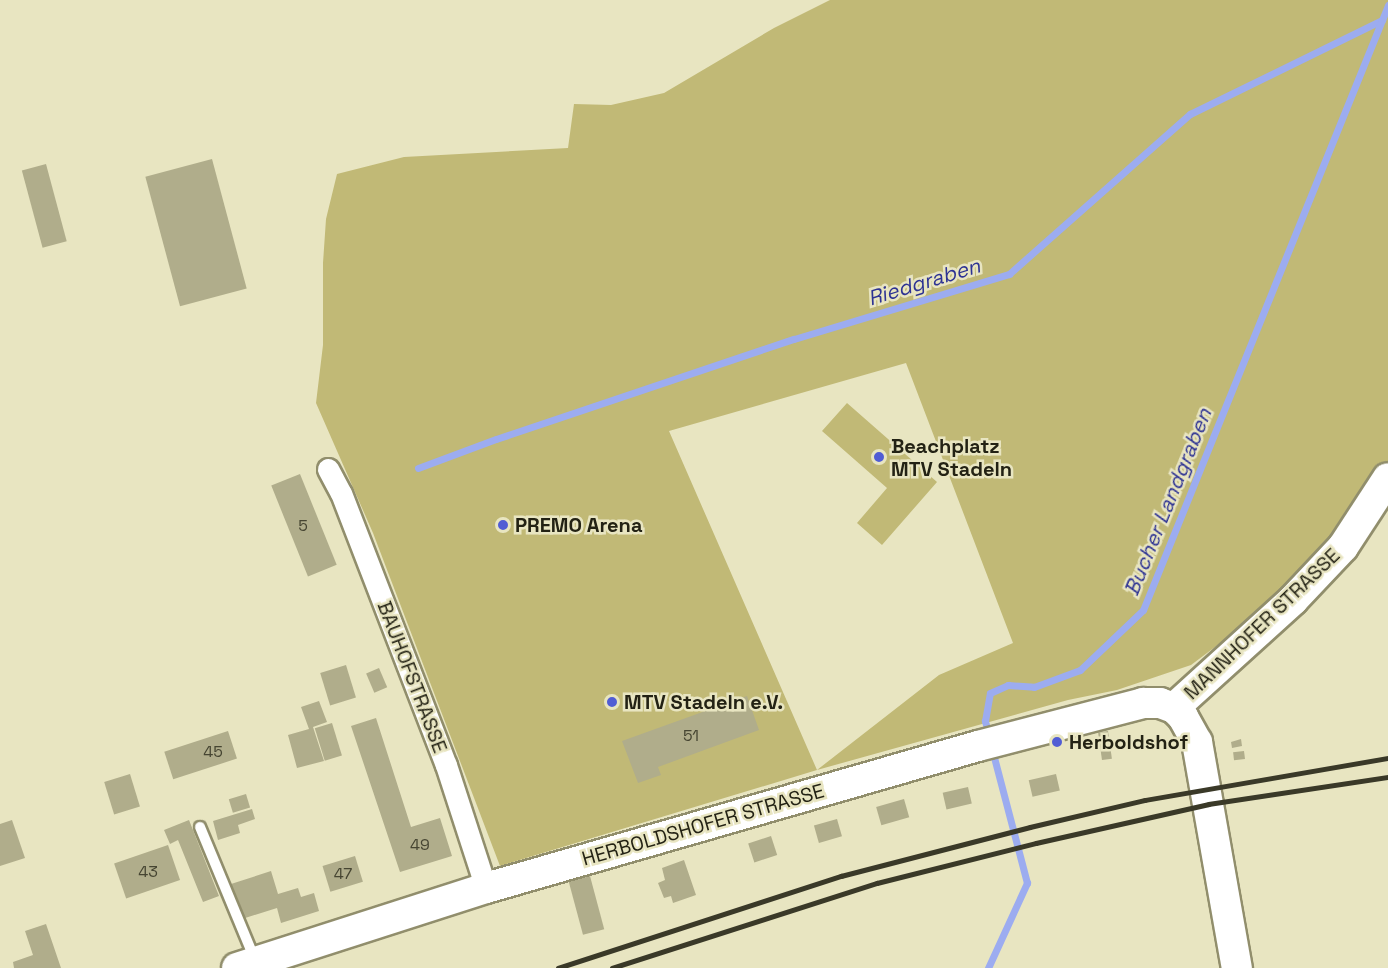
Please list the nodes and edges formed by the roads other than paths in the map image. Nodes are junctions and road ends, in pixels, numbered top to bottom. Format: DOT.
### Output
graph roads {
  1 [pos="328,469"];
  2 [pos="1388,478"];
  3 [pos="1174,708"];
  4 [pos="200,827"];
  5 [pos="486,888"];
  6 [pos="246,965"];
  7 [pos="1236,968"];
  1 -- 5 [label="street, BAUHOFSTRASSE"];
  2 -- 3 [label="street, MANNHOFER STRASSE"];
  3 -- 5 [label="street, HERBOLDSHOFER STRASSE"];
  3 -- 7 [label="street"];
  4 -- 6 [label="lane"];
  5 -- 6 [label="street, HERBOLDSHOFER STRASSE"];
}
